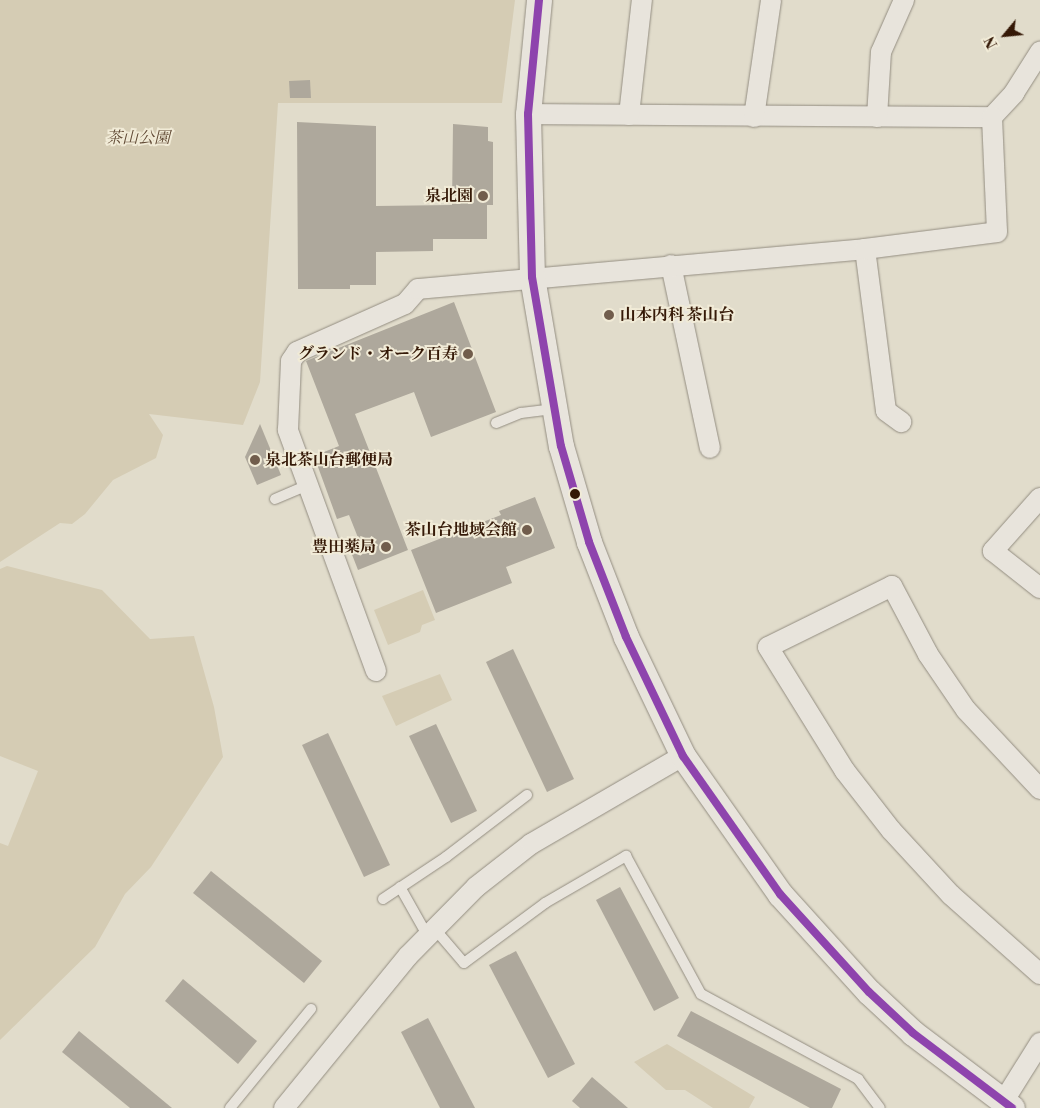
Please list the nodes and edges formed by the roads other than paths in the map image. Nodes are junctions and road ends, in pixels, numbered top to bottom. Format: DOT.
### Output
graph roads {
  1 [pos="539,0"];
  2 [pos="642,0"];
  3 [pos="771,0"];
  4 [pos="904,0"];
  5 [pos="1040,52"];
  6 [pos="528,114"];
  7 [pos="629,116"];
  8 [pos="754,117"];
  9 [pos="877,117"];
  10 [pos="992,117"];
  11 [pos="865,250"];
  12 [pos="671,265"];
  13 [pos="532,277"];
  14 [pos="555,409"];
  15 [pos="901,422"];
  16 [pos="496,423"];
  17 [pos="710,448"];
  18 [pos="308,485"];
  19 [pos="1040,498"];
  20 [pos="275,499"];
  21 [pos="1040,588"];
  22 [pos="376,671"];
  23 [pos="683,756"];
  24 [pos="1040,789"];
  25 [pos="527,794"];
  26 [pos="400,887"];
  27 [pos="383,899"];
  28 [pos="430,931"];
  29 [pos="1040,974"];
  30 [pos="311,1009"];
  31 [pos="1040,1043"];
  32 [pos="1008,1105"];
  33 [pos="230,1108"];
  34 [pos="284,1108"];
  35 [pos="880,1108"];
  1 -- 6 [label="street"];
  2 -- 7 [label="street"];
  3 -- 8 [label="street"];
  4 -- 9 [label="street"];
  5 -- 10 [label="street"];
  6 -- 7 [label="street"];
  6 -- 13 [label="street"];
  7 -- 8 [label="street"];
  8 -- 9 [label="street"];
  9 -- 10 [label="street"];
  10 -- 11 [label="street"];
  11 -- 12 [label="street"];
  11 -- 15 [label="street"];
  12 -- 13 [label="street"];
  12 -- 17 [label="street"];
  13 -- 14 [label="street"];
  13 -- 18 [label="street"];
  14 -- 16 [label="lane"];
  14 -- 23 [label="street"];
  18 -- 20 [label="lane"];
  18 -- 22 [label="street"];
  19 -- 21 [label="street"];
  23 -- 28 [label="street"];
  23 -- 32 [label="street"];
  24 -- 29 [label="street"];
  25 -- 26 [label="lane"];
  26 -- 27 [label="lane"];
  26 -- 28 [label="lane"];
  28 -- 34 [label="street"];
  28 -- 35 [label="lane"];
  30 -- 33 [label="lane"];
  31 -- 32 [label="street"];
}
